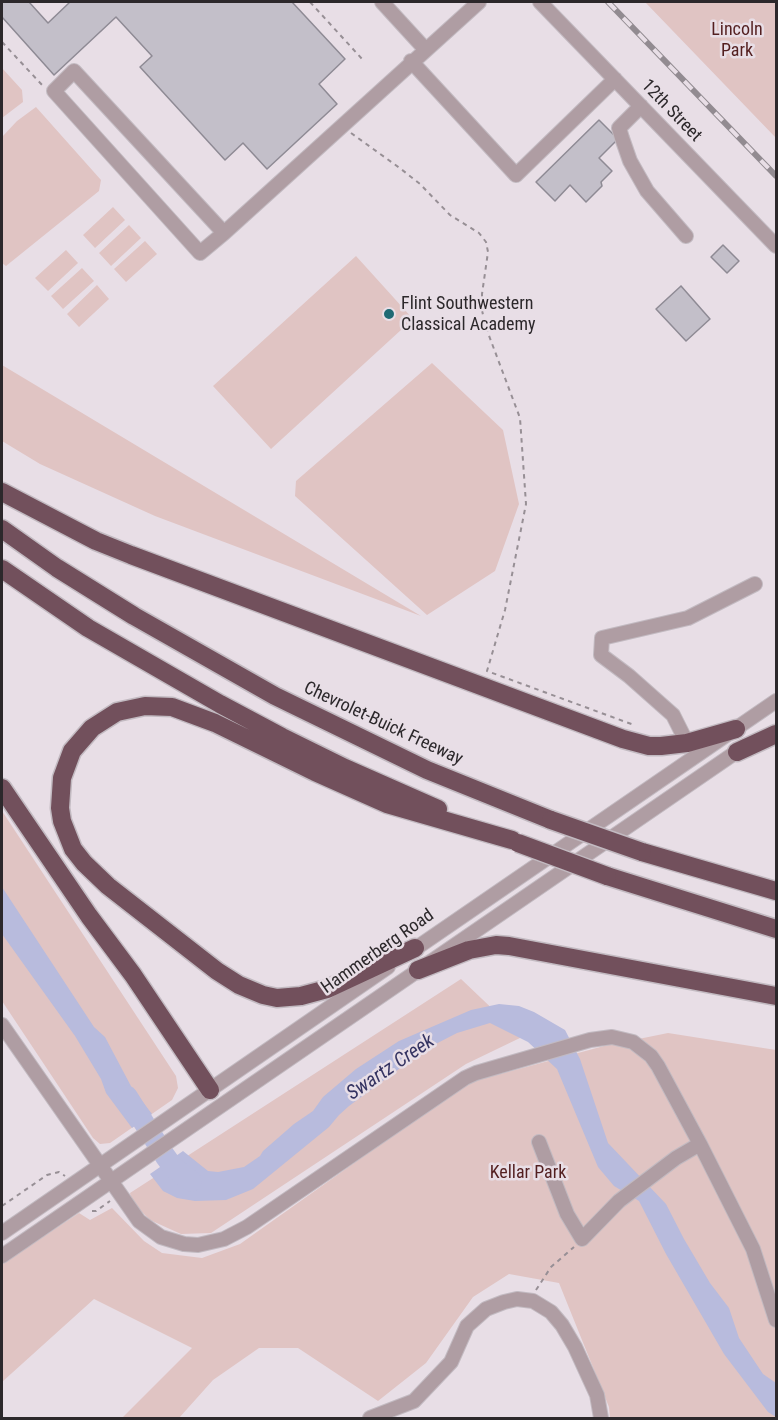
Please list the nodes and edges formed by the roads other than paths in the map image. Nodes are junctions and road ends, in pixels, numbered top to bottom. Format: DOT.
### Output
graph roads {
  1 [pos="382,2"];
  2 [pos="478,2"];
  3 [pos="540,2"];
  4 [pos="425,49"];
  5 [pos="411,61"];
  6 [pos="615,79"];
  7 [pos="640,106"];
  8 [pos="224,233"];
  9 [pos="686,236"];
  10 [pos="777,246"];
  11 [pos="2,492"];
  12 [pos="2,529"];
  13 [pos="2,569"];
  14 [pos="755,584"];
  15 [pos="777,702"];
  16 [pos="777,725"];
  17 [pos="736,729"];
  18 [pos="777,734"];
  19 [pos="687,742"];
  20 [pos="737,752"];
  21 [pos="2,788"];
  22 [pos="515,842"];
  23 [pos="777,889"];
  24 [pos="777,929"];
  25 [pos="415,948"];
  26 [pos="418,970"];
  27 [pos="777,996"];
  28 [pos="2,1024"];
  29 [pos="210,1090"];
  30 [pos="236,1096"];
  31 [pos="539,1142"];
  32 [pos="700,1144"];
  33 [pos="99,1166"];
  34 [pos="110,1181"];
  35 [pos="2,1233"];
  36 [pos="2,1256"];
  37 [pos="777,1320"];
  38 [pos="370,1419"];
  39 [pos="601,1419"];
  1 -- 4 [label="street"];
  2 -- 4 [label="street"];
  3 -- 6 [label="street, 12th Street"];
  4 -- 5 [label="street"];
  5 -- 6 [label="street"];
  5 -- 8 [label="street"];
  6 -- 7 [label="street, 12th Street"];
  7 -- 9 [label="street"];
  7 -- 10 [label="street, 12th Street"];
  8 -- 8 [label="street"];
  11 -- 19 [label="highway"];
  12 -- 23 [label="highway, Chevrolet-Buick Freeway, bridge"];
  13 -- 22 [label="highway"];
  14 -- 19 [label="street"];
  15 -- 17 [label="street, Hammerberg Road"];
  16 -- 20 [label="street, Hammerberg Road"];
  17 -- 19 [label="highway"];
  17 -- 25 [label="street, Hammerberg Road"];
  18 -- 20 [label="highway"];
  20 -- 26 [label="street, Hammerberg Road"];
  21 -- 29 [label="highway"];
  22 -- 24 [label="highway, bridge"];
  22 -- 25 [label="highway"];
  25 -- 29 [label="street, Hammerberg Road"];
  26 -- 27 [label="highway"];
  26 -- 30 [label="street, Hammerberg Road"];
  28 -- 33 [label="street"];
  29 -- 30 [label="street"];
  29 -- 33 [label="street, Hammerberg Road"];
  30 -- 34 [label="street, Hammerberg Road"];
  31 -- 32 [label="street"];
  32 -- 34 [label="street"];
  32 -- 37 [label="street"];
  33 -- 34 [label="street"];
  33 -- 35 [label="street, Hammerberg Road"];
  34 -- 36 [label="street, Hammerberg Road"];
  38 -- 39 [label="street"];
}
